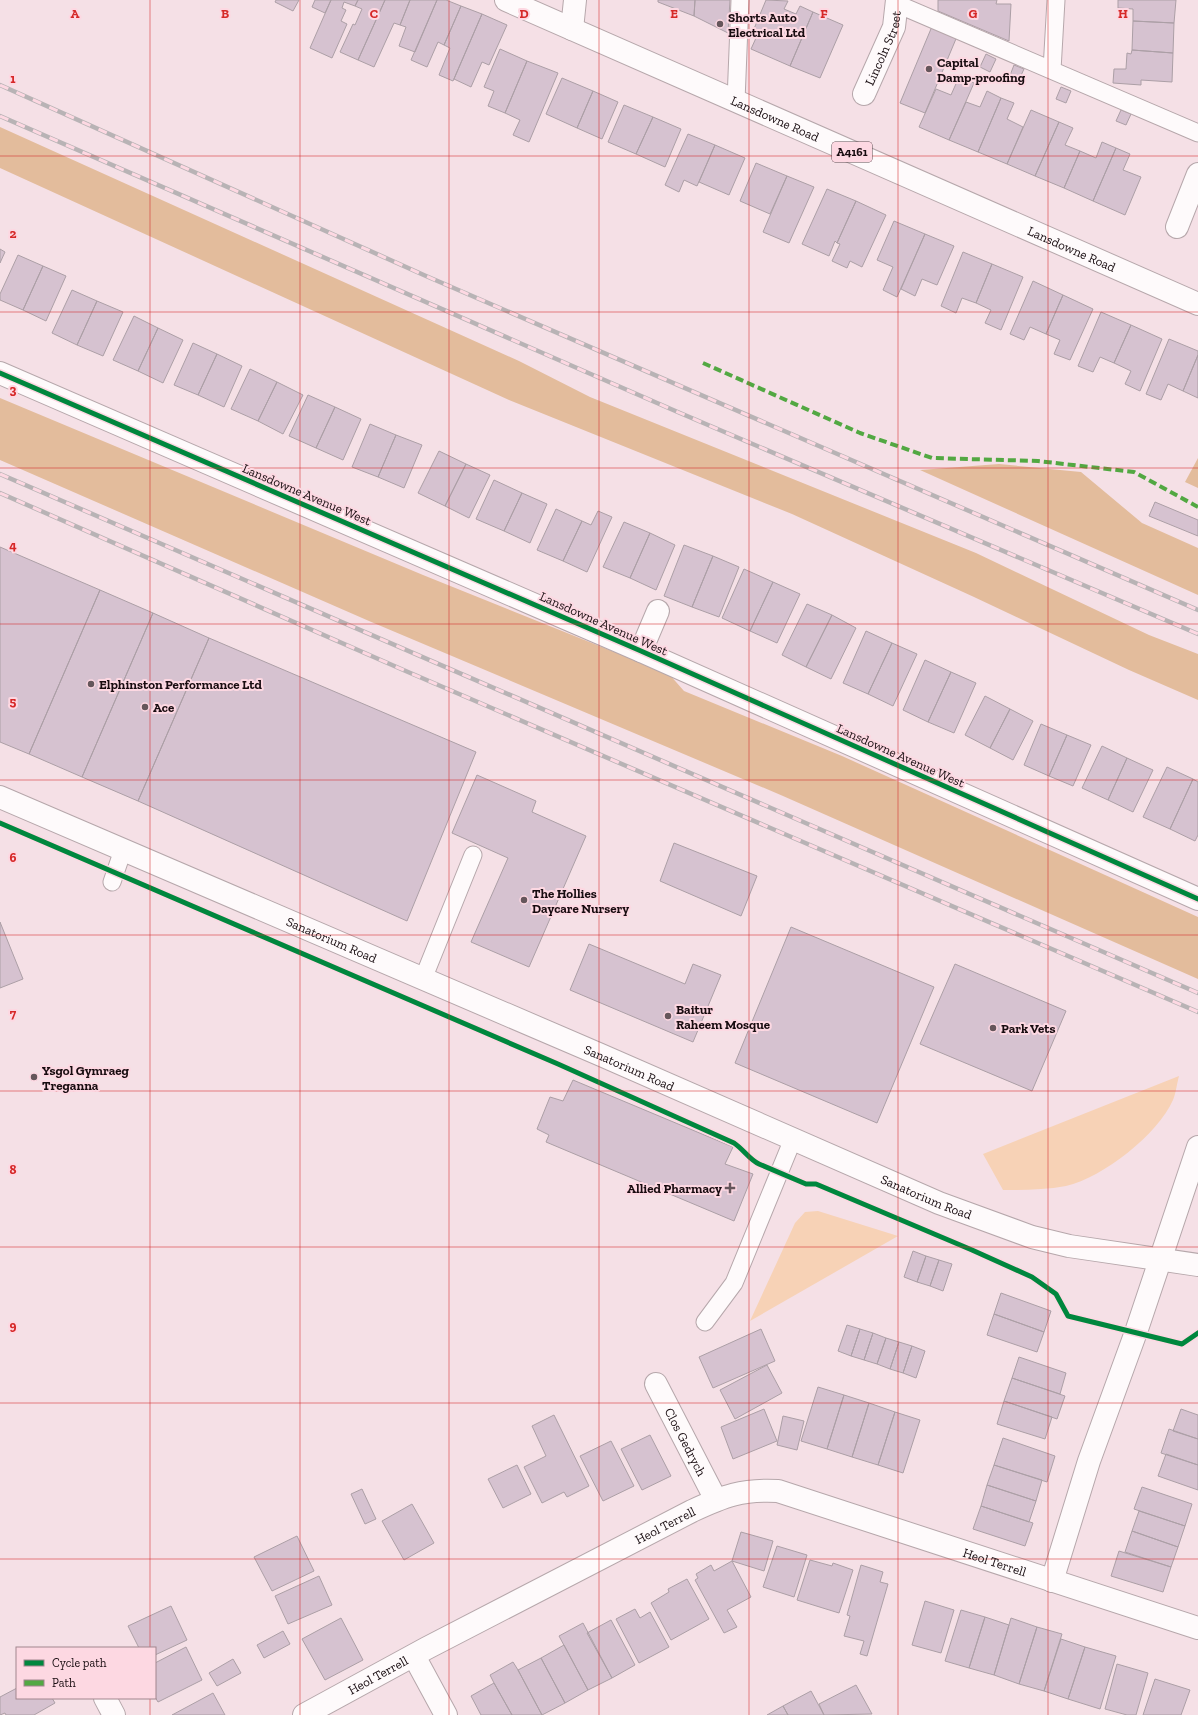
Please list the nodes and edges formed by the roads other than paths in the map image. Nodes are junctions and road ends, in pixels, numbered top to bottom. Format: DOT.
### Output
graph roads {
  1 [pos="506,0"];
  2 [pos="575,0"];
  3 [pos="740,0"];
  4 [pos="1056,0"];
  5 [pos="897,2"];
  6 [pos="572,29"];
  7 [pos="1052,70"];
  8 [pos="864,94"];
  9 [pos="736,101"];
  10 [pos="1198,133"];
  11 [pos="1198,174"];
  12 [pos="1177,227"];
  13 [pos="1198,304"];
  14 [pos="0,373"];
  15 [pos="658,611"];
  16 [pos="641,651"];
  17 [pos="0,798"];
  18 [pos="123,850"];
  19 [pos="473,855"];
  20 [pos="112,882"];
  21 [pos="1198,899"];
  22 [pos="423,979"];
  23 [pos="793,1139"];
  24 [pos="1198,1147"];
  25 [pos="1159,1259"];
  26 [pos="1198,1265"];
  27 [pos="705,1322"];
  28 [pos="656,1384"];
  29 [pos="716,1500"];
  30 [pos="1052,1581"];
  31 [pos="1198,1628"];
  32 [pos="414,1656"];
  33 [pos="106,1699"];
  34 [pos="114,1715"];
  35 [pos="304,1715"];
  36 [pos="446,1715"];
  1 -- 6 [label="street, Lansdowne Road / A4161"];
  2 -- 6 [label="street"];
  3 -- 9 [label="lane"];
  4 -- 7 [label="lane"];
  5 -- 7 [label="lane"];
  5 -- 8 [label="street, Lincoln Street"];
  6 -- 9 [label="street, Lansdowne Road / A4161"];
  7 -- 10 [label="lane"];
  9 -- 13 [label="street, Lansdowne Road / A4161"];
  11 -- 12 [label="street"];
  14 -- 16 [label="street, Lansdowne Avenue West"];
  15 -- 16 [label="street"];
  16 -- 21 [label="street, Lansdowne Avenue West"];
  17 -- 18 [label="street, Sanatorium Road"];
  18 -- 20 [label="lane"];
  18 -- 22 [label="street, Sanatorium Road"];
  19 -- 22 [label="lane"];
  22 -- 23 [label="street, Sanatorium Road"];
  23 -- 25 [label="street, Sanatorium Road"];
  23 -- 27 [label="lane"];
  24 -- 25 [label="street"];
  25 -- 26 [label="street, Sanatorium Road"];
  25 -- 30 [label="street"];
  28 -- 29 [label="street, Clos Gedrych"];
  29 -- 30 [label="street, Heol Terrell"];
  29 -- 32 [label="street, Heol Terrell"];
  30 -- 31 [label="street, Heol Terrell"];
  32 -- 35 [label="street, Heol Terrell"];
  32 -- 36 [label="street"];
  33 -- 34 [label="street"];
}
